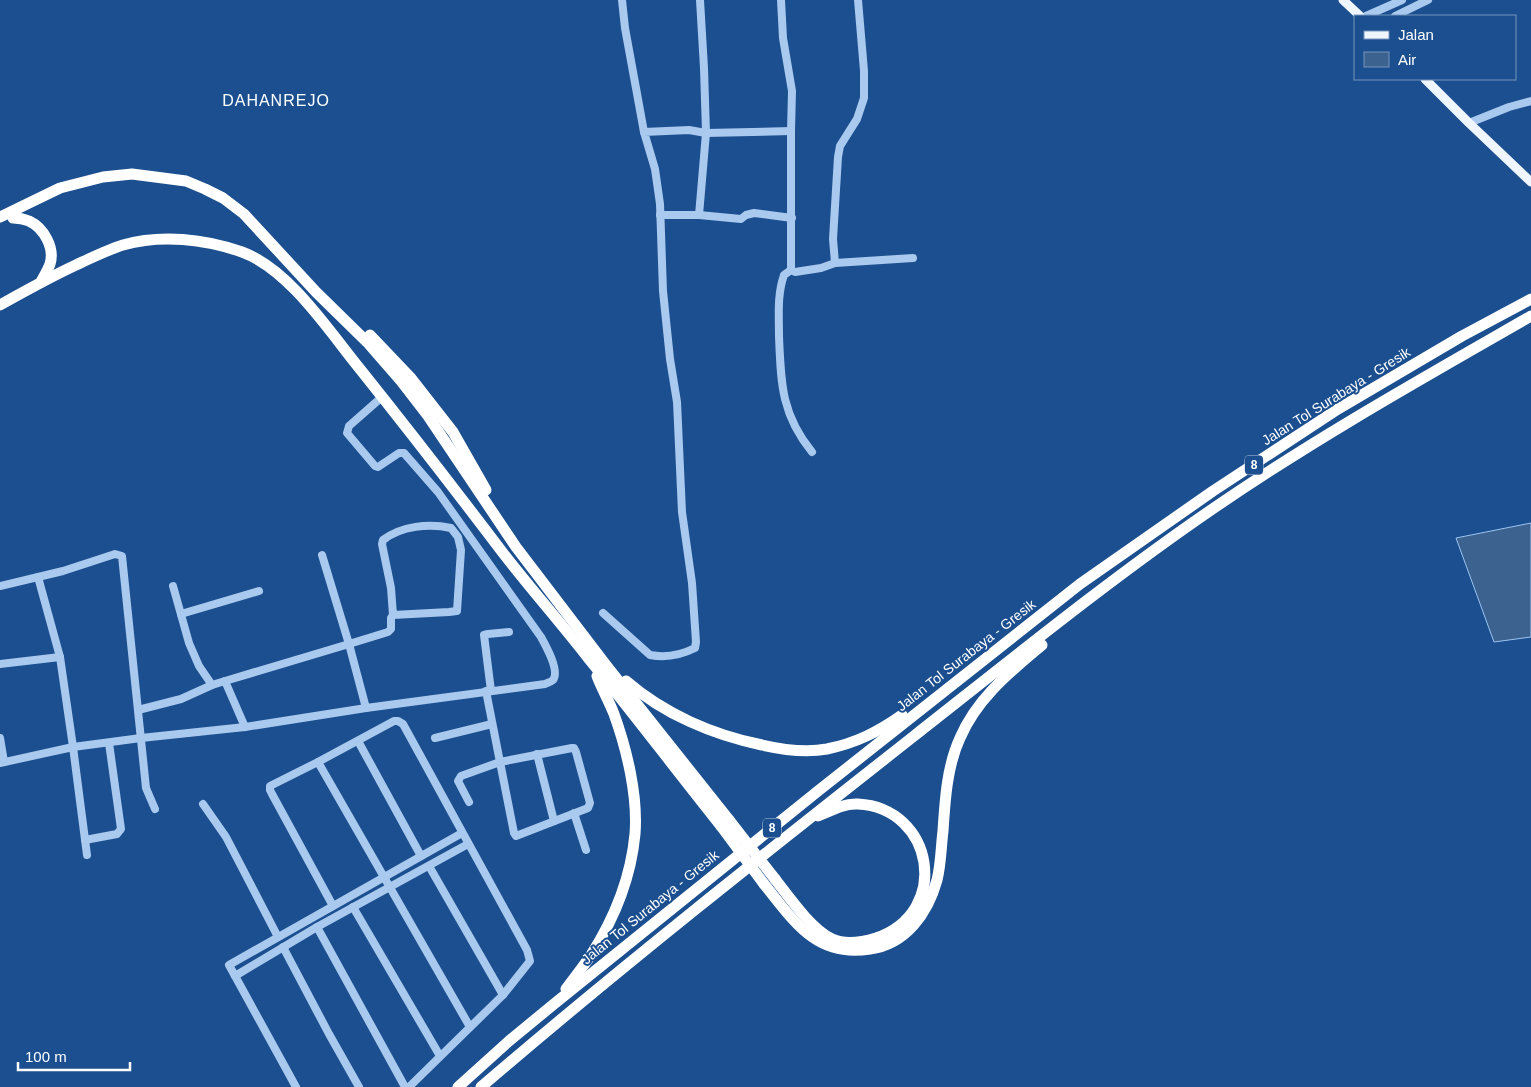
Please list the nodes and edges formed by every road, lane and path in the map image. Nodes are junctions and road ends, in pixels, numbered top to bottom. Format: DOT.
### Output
graph roads {
  1 [pos="622,0"];
  2 [pos="700,0"];
  3 [pos="781,0"];
  4 [pos="858,0"];
  5 [pos="1343,0"];
  6 [pos="1402,0"];
  7 [pos="1428,0"];
  8 [pos="1359,15"];
  9 [pos="1368,15"];
  10 [pos="1397,15"];
  11 [pos="1426,80"];
  12 [pos="1531,101"];
  13 [pos="1469,123"];
  14 [pos="791,131"];
  15 [pos="644,132"];
  16 [pos="706,133"];
  17 [pos="84,181"];
  18 [pos="1531,182"];
  19 [pos="660,215"];
  20 [pos="699,215"];
  21 [pos="0,217"];
  22 [pos="13,218"];
  23 [pos="792,218"];
  24 [pos="0,225"];
  25 [pos="913,258"];
  26 [pos="835,263"];
  27 [pos="791,270"];
  28 [pos="41,282"];
  29 [pos="1531,300"];
  30 [pos="0,305"];
  31 [pos="1531,316"];
  32 [pos="382,397"];
  33 [pos="812,452"];
  34 [pos="322,555"];
  35 [pos="38,577"];
  36 [pos="0,586"];
  37 [pos="174,586"];
  38 [pos="260,591"];
  39 [pos="1090,598"];
  40 [pos="603,613"];
  41 [pos="181,614"];
  42 [pos="393,616"];
  43 [pos="509,632"];
  44 [pos="349,644"];
  45 [pos="992,653"];
  46 [pos="60,657"];
  47 [pos="590,661"];
  48 [pos="0,664"];
  49 [pos="606,665"];
  50 [pos="225,681"];
  51 [pos="212,685"];
  52 [pos="488,691"];
  53 [pos="366,708"];
  54 [pos="138,710"];
  55 [pos="492,724"];
  56 [pos="245,727"];
  57 [pos="0,738"];
  58 [pos="141,738"];
  59 [pos="435,738"];
  60 [pos="358,741"];
  61 [pos="109,743"];
  62 [pos="74,747"];
  63 [pos="537,754"];
  64 [pos="318,762"];
  65 [pos="500,762"];
  66 [pos="2,763"];
  67 [pos="468,802"];
  68 [pos="203,804"];
  69 [pos="155,809"];
  70 [pos="574,813"];
  71 [pos="807,820"];
  72 [pos="554,821"];
  73 [pos="725,823"];
  74 [pos="462,833"];
  75 [pos="85,840"];
  76 [pos="468,844"];
  77 [pos="586,850"];
  78 [pos="87,855"];
  79 [pos="421,856"];
  80 [pos="428,866"];
  81 [pos="384,878"];
  82 [pos="769,881"];
  83 [pos="389,887"];
  84 [pos="333,906"];
  85 [pos="353,907"];
  86 [pos="317,928"];
  87 [pos="278,937"];
  88 [pos="283,947"];
  89 [pos="235,976"];
  90 [pos="503,995"];
  91 [pos="554,1004"];
  92 [pos="470,1027"];
  93 [pos="440,1056"];
  94 [pos="296,1087"];
  95 [pos="359,1087"];
  96 [pos="407,1087"];
  97 [pos="458,1087"];
  98 [pos="481,1087"];
  1 -- 15 [label="street"];
  2 -- 16 [label="street"];
  3 -- 14 [label="street"];
  4 -- 26 [label="street"];
  5 -- 8 [label="main road"];
  6 -- 9 [label="street"];
  7 -- 10 [label="street"];
  11 -- 13 [label="main road"];
  12 -- 13 [label="street"];
  13 -- 18 [label="main road"];
  14 -- 16 [label="street"];
  14 -- 23 [label="street"];
  15 -- 16 [label="street"];
  15 -- 19 [label="street"];
  16 -- 20 [label="street"];
  17 -- 21 [label="highway"];
  17 -- 22 [label="highway"];
  17 -- 49 [label="highway"];
  19 -- 20 [label="street"];
  19 -- 40 [label="street"];
  20 -- 23 [label="street"];
  22 -- 24 [label="highway"];
  22 -- 28 [label="highway"];
  23 -- 27 [label="street"];
  25 -- 26 [label="street"];
  26 -- 27 [label="street"];
  27 -- 33 [label="street"];
  28 -- 30 [label="highway"];
  28 -- 32 [label="highway"];
  29 -- 45 [label="highway, Jalan Tol Surabaya - Gresik / 8"];
  31 -- 39 [label="highway, Jalan Tol Surabaya - Gresik / 8"];
  32 -- 47 [label="highway"];
  32 -- 52 [label="street"];
  34 -- 44 [label="street"];
  35 -- 36 [label="street"];
  35 -- 46 [label="street"];
  35 -- 54 [label="street"];
  37 -- 41 [label="street"];
  38 -- 41 [label="street"];
  39 -- 71 [label="highway, 8"];
  39 -- 82 [label="highway"];
  41 -- 51 [label="street"];
  42 -- 42 [label="street"];
  42 -- 44 [label="street"];
  43 -- 52 [label="street"];
  44 -- 50 [label="street"];
  44 -- 53 [label="street"];
  45 -- 49 [label="highway"];
  45 -- 91 [label="highway, Jalan Tol Surabaya - Gresik / 8"];
  46 -- 48 [label="street"];
  46 -- 62 [label="street"];
  47 -- 73 [label="highway"];
  47 -- 91 [label="highway"];
  49 -- 73 [label="highway"];
  50 -- 51 [label="street"];
  50 -- 56 [label="street"];
  51 -- 54 [label="street"];
  52 -- 53 [label="street"];
  52 -- 55 [label="street"];
  53 -- 56 [label="street"];
  54 -- 58 [label="street"];
  55 -- 59 [label="street"];
  55 -- 65 [label="street"];
  56 -- 58 [label="street"];
  57 -- 66 [label="street"];
  58 -- 61 [label="street"];
  58 -- 69 [label="street"];
  60 -- 64 [label="street"];
  60 -- 74 [label="street"];
  60 -- 79 [label="street"];
  61 -- 62 [label="street"];
  61 -- 75 [label="street"];
  62 -- 66 [label="street"];
  62 -- 75 [label="street"];
  63 -- 65 [label="street"];
  63 -- 70 [label="street"];
  63 -- 72 [label="street"];
  64 -- 81 [label="street"];
  64 -- 84 [label="street"];
  65 -- 67 [label="street"];
  65 -- 72 [label="street"];
  68 -- 87 [label="street"];
  70 -- 72 [label="street"];
  70 -- 77 [label="street"];
  71 -- 82 [label="highway"];
  71 -- 98 [label="highway, 8"];
  73 -- 82 [label="highway, bridge"];
  74 -- 76 [label="street"];
  74 -- 79 [label="street"];
  75 -- 78 [label="street"];
  76 -- 80 [label="street"];
  76 -- 90 [label="street"];
  79 -- 81 [label="street"];
  80 -- 83 [label="street"];
  80 -- 90 [label="street"];
  81 -- 83 [label="street"];
  81 -- 84 [label="street"];
  83 -- 85 [label="street"];
  83 -- 92 [label="street"];
  84 -- 87 [label="street"];
  85 -- 86 [label="street"];
  85 -- 93 [label="street"];
  86 -- 88 [label="street"];
  86 -- 96 [label="street"];
  87 -- 89 [label="street"];
  88 -- 89 [label="street"];
  88 -- 95 [label="street"];
  89 -- 94 [label="street"];
  90 -- 92 [label="street"];
  91 -- 97 [label="highway, Jalan Tol Surabaya - Gresik / 8"];
  92 -- 93 [label="street"];
  93 -- 96 [label="street"];
}
